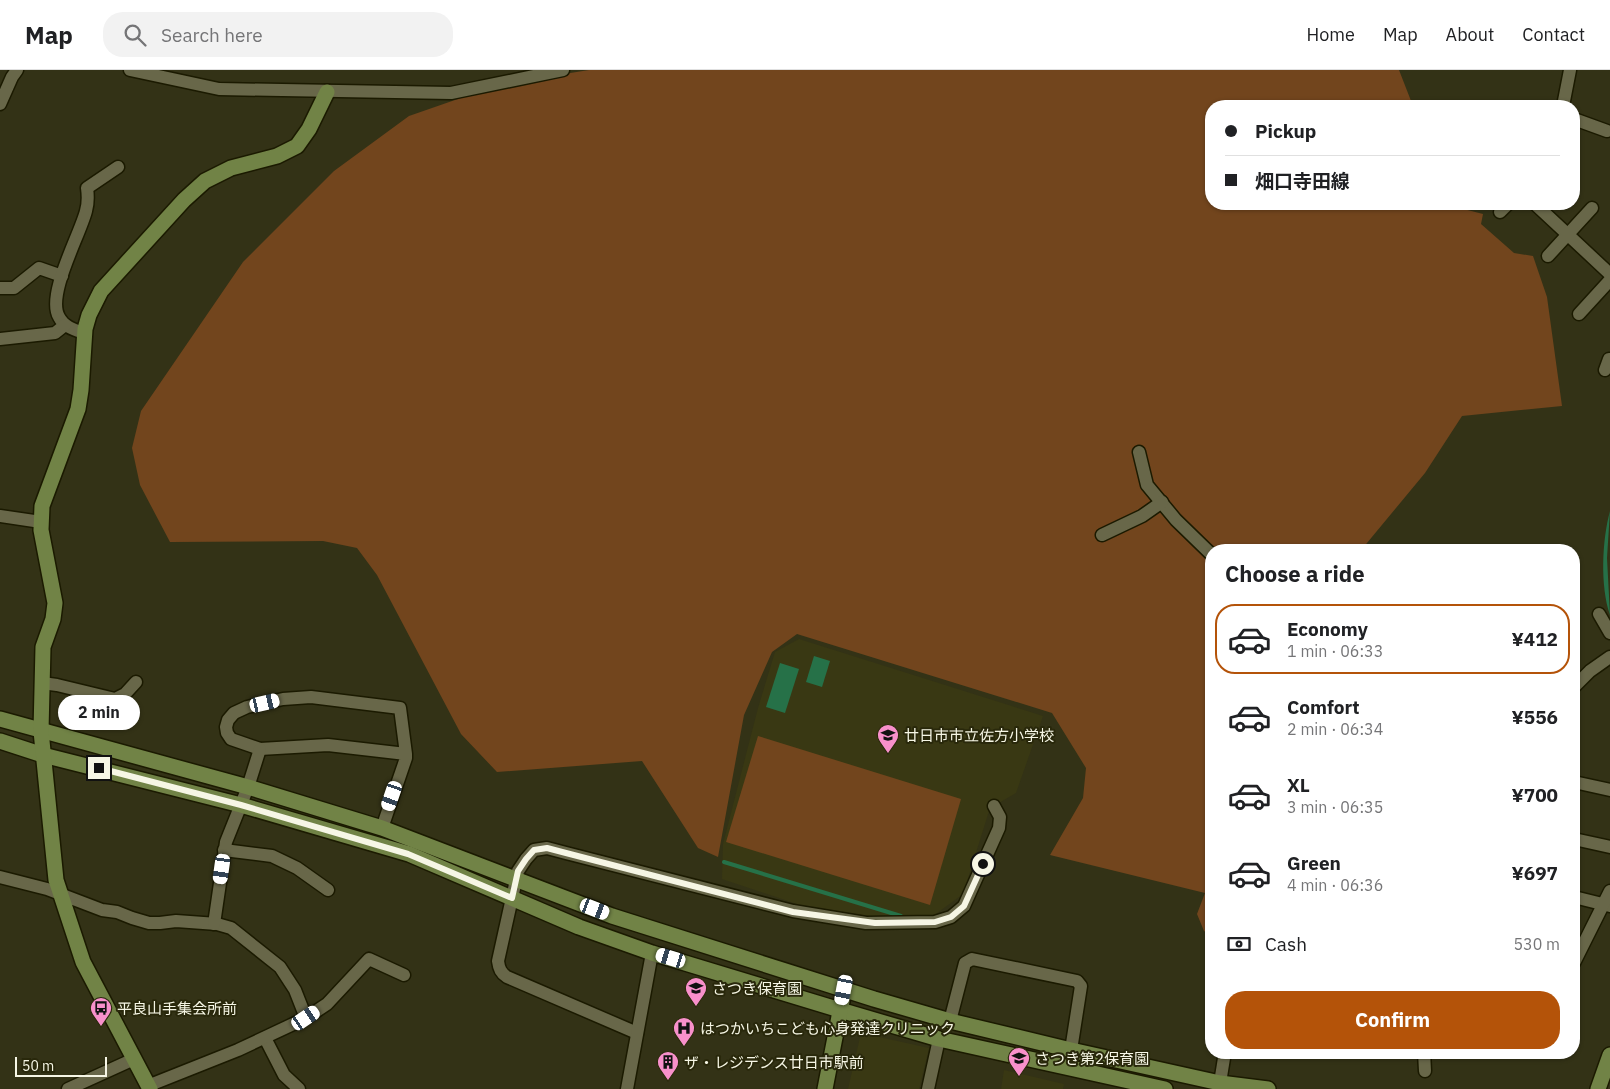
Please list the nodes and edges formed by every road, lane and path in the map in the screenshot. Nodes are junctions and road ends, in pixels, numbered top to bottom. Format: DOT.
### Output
graph roads {
  1 [pos="17,70"];
  2 [pos="130,70"];
  3 [pos="563,70"];
  4 [pos="1570,70"];
  5 [pos="327,92"];
  6 [pos="1564,100"];
  7 [pos="0,104"];
  8 [pos="1580,121"];
  9 [pos="1607,131"];
  10 [pos="118,167"];
  11 [pos="1592,208"];
  12 [pos="1541,210"];
  13 [pos="1567,234"];
  14 [pos="1548,256"];
  15 [pos="1610,274"];
  16 [pos="62,276"];
  17 [pos="1610,280"];
  18 [pos="0,288"];
  19 [pos="1579,314"];
  20 [pos="65,325"];
  21 [pos="84,333"];
  22 [pos="2,342"];
  23 [pos="1139,452"];
  24 [pos="1162,502"];
  25 [pos="0,516"];
  26 [pos="41,522"];
  27 [pos="1102,535"];
  28 [pos="1205,548"];
  29 [pos="1599,614"];
  30 [pos="1610,633"];
  31 [pos="1610,657"];
  32 [pos="1580,681"];
  33 [pos="136,682"];
  34 [pos="42,683"];
  35 [pos="0,719"];
  36 [pos="41,731"];
  37 [pos="0,741"];
  38 [pos="260,749"];
  39 [pos="406,754"];
  40 [pos="43,755"];
  41 [pos="1580,783"];
  42 [pos="248,787"];
  43 [pos="1610,790"];
  44 [pos="241,805"];
  45 [pos="994,806"];
  46 [pos="382,828"];
  47 [pos="1580,840"];
  48 [pos="1610,847"];
  49 [pos="224,850"];
  50 [pos="0,877"];
  51 [pos="516,878"];
  52 [pos="328,890"];
  53 [pos="1610,891"];
  54 [pos="60,894"];
  55 [pos="512,898"];
  56 [pos="1580,898"];
  57 [pos="1607,905"];
  58 [pos="214,924"];
  59 [pos="1580,950"];
  60 [pos="652,953"];
  61 [pos="404,975"];
  62 [pos="844,990"];
  63 [pos="840,1010"];
  64 [pos="306,1018"];
  65 [pos="950,1021"];
  66 [pos="637,1033"];
  67 [pos="265,1038"];
  68 [pos="938,1040"];
  69 [pos="1071,1050"];
  70 [pos="1610,1055"];
  71 [pos="134,1059"];
  72 [pos="1224,1059"];
  73 [pos="1424,1059"];
  74 [pos="1425,1071"];
  75 [pos="1219,1086"];
  76 [pos="149,1088"];
  77 [pos="68,1089"];
  78 [pos="299,1089"];
  79 [pos="627,1089"];
  80 [pos="825,1089"];
  81 [pos="928,1089"];
  82 [pos="1165,1089"];
  83 [pos="1268,1089"];
  84 [pos="1598,1089"];
  1 -- 7 [label="street"];
  2 -- 5 [label="street"];
  3 -- 5 [label="street"];
  4 -- 6 [label="street"];
  5 -- 21 [label="street"];
  8 -- 9 [label="street"];
  10 -- 16 [label="street"];
  11 -- 13 [label="street"];
  12 -- 13 [label="street"];
  13 -- 14 [label="street"];
  13 -- 15 [label="street"];
  16 -- 18 [label="street"];
  16 -- 20 [label="street"];
  17 -- 19 [label="street"];
  20 -- 21 [label="street"];
  20 -- 22 [label="street"];
  21 -- 26 [label="street"];
  23 -- 24 [label="street"];
  24 -- 27 [label="street"];
  24 -- 28 [label="street"];
  25 -- 26 [label="street"];
  26 -- 34 [label="street"];
  29 -- 30 [label="street"];
  31 -- 32 [label="street"];
  33 -- 34 [label="street"];
  34 -- 36 [label="street"];
  35 -- 36 [label="street"];
  36 -- 40 [label="street"];
  36 -- 42 [label="street"];
  37 -- 40 [label="street"];
  38 -- 39 [label="street"];
  38 -- 39 [label="street"];
  38 -- 42 [label="street"];
  39 -- 46 [label="street"];
  40 -- 44 [label="street"];
  40 -- 54 [label="street"];
  41 -- 43 [label="street"];
  42 -- 44 [label="street"];
  42 -- 46 [label="street"];
  44 -- 49 [label="street"];
  44 -- 55 [label="street"];
  45 -- 51 [label="street"];
  46 -- 51 [label="street"];
  47 -- 48 [label="street"];
  49 -- 52 [label="street"];
  49 -- 58 [label="street"];
  50 -- 54 [label="street"];
  51 -- 55 [label="street"];
  51 -- 62 [label="street"];
  53 -- 57 [label="street"];
  54 -- 58 [label="street"];
  54 -- 71 [label="street"];
  55 -- 60 [label="street"];
  55 -- 66 [label="street"];
  56 -- 57 [label="street"];
  57 -- 59 [label="street"];
  58 -- 64 [label="street"];
  60 -- 63 [label="street"];
  60 -- 66 [label="street"];
  61 -- 64 [label="street"];
  62 -- 63 [label="street"];
  62 -- 65 [label="street"];
  63 -- 68 [label="street"];
  63 -- 80 [label="street"];
  64 -- 67 [label="street"];
  65 -- 69 [label="street"];
  65 -- 69 [label="street"];
  66 -- 79 [label="street"];
  67 -- 76 [label="street"];
  67 -- 78 [label="street"];
  68 -- 81 [label="street"];
  68 -- 82 [label="street"];
  69 -- 75 [label="street"];
  70 -- 84 [label="street"];
  71 -- 76 [label="street"];
  71 -- 77 [label="street"];
  72 -- 75 [label="street"];
  73 -- 74 [label="street"];
  75 -- 83 [label="street"];
}
